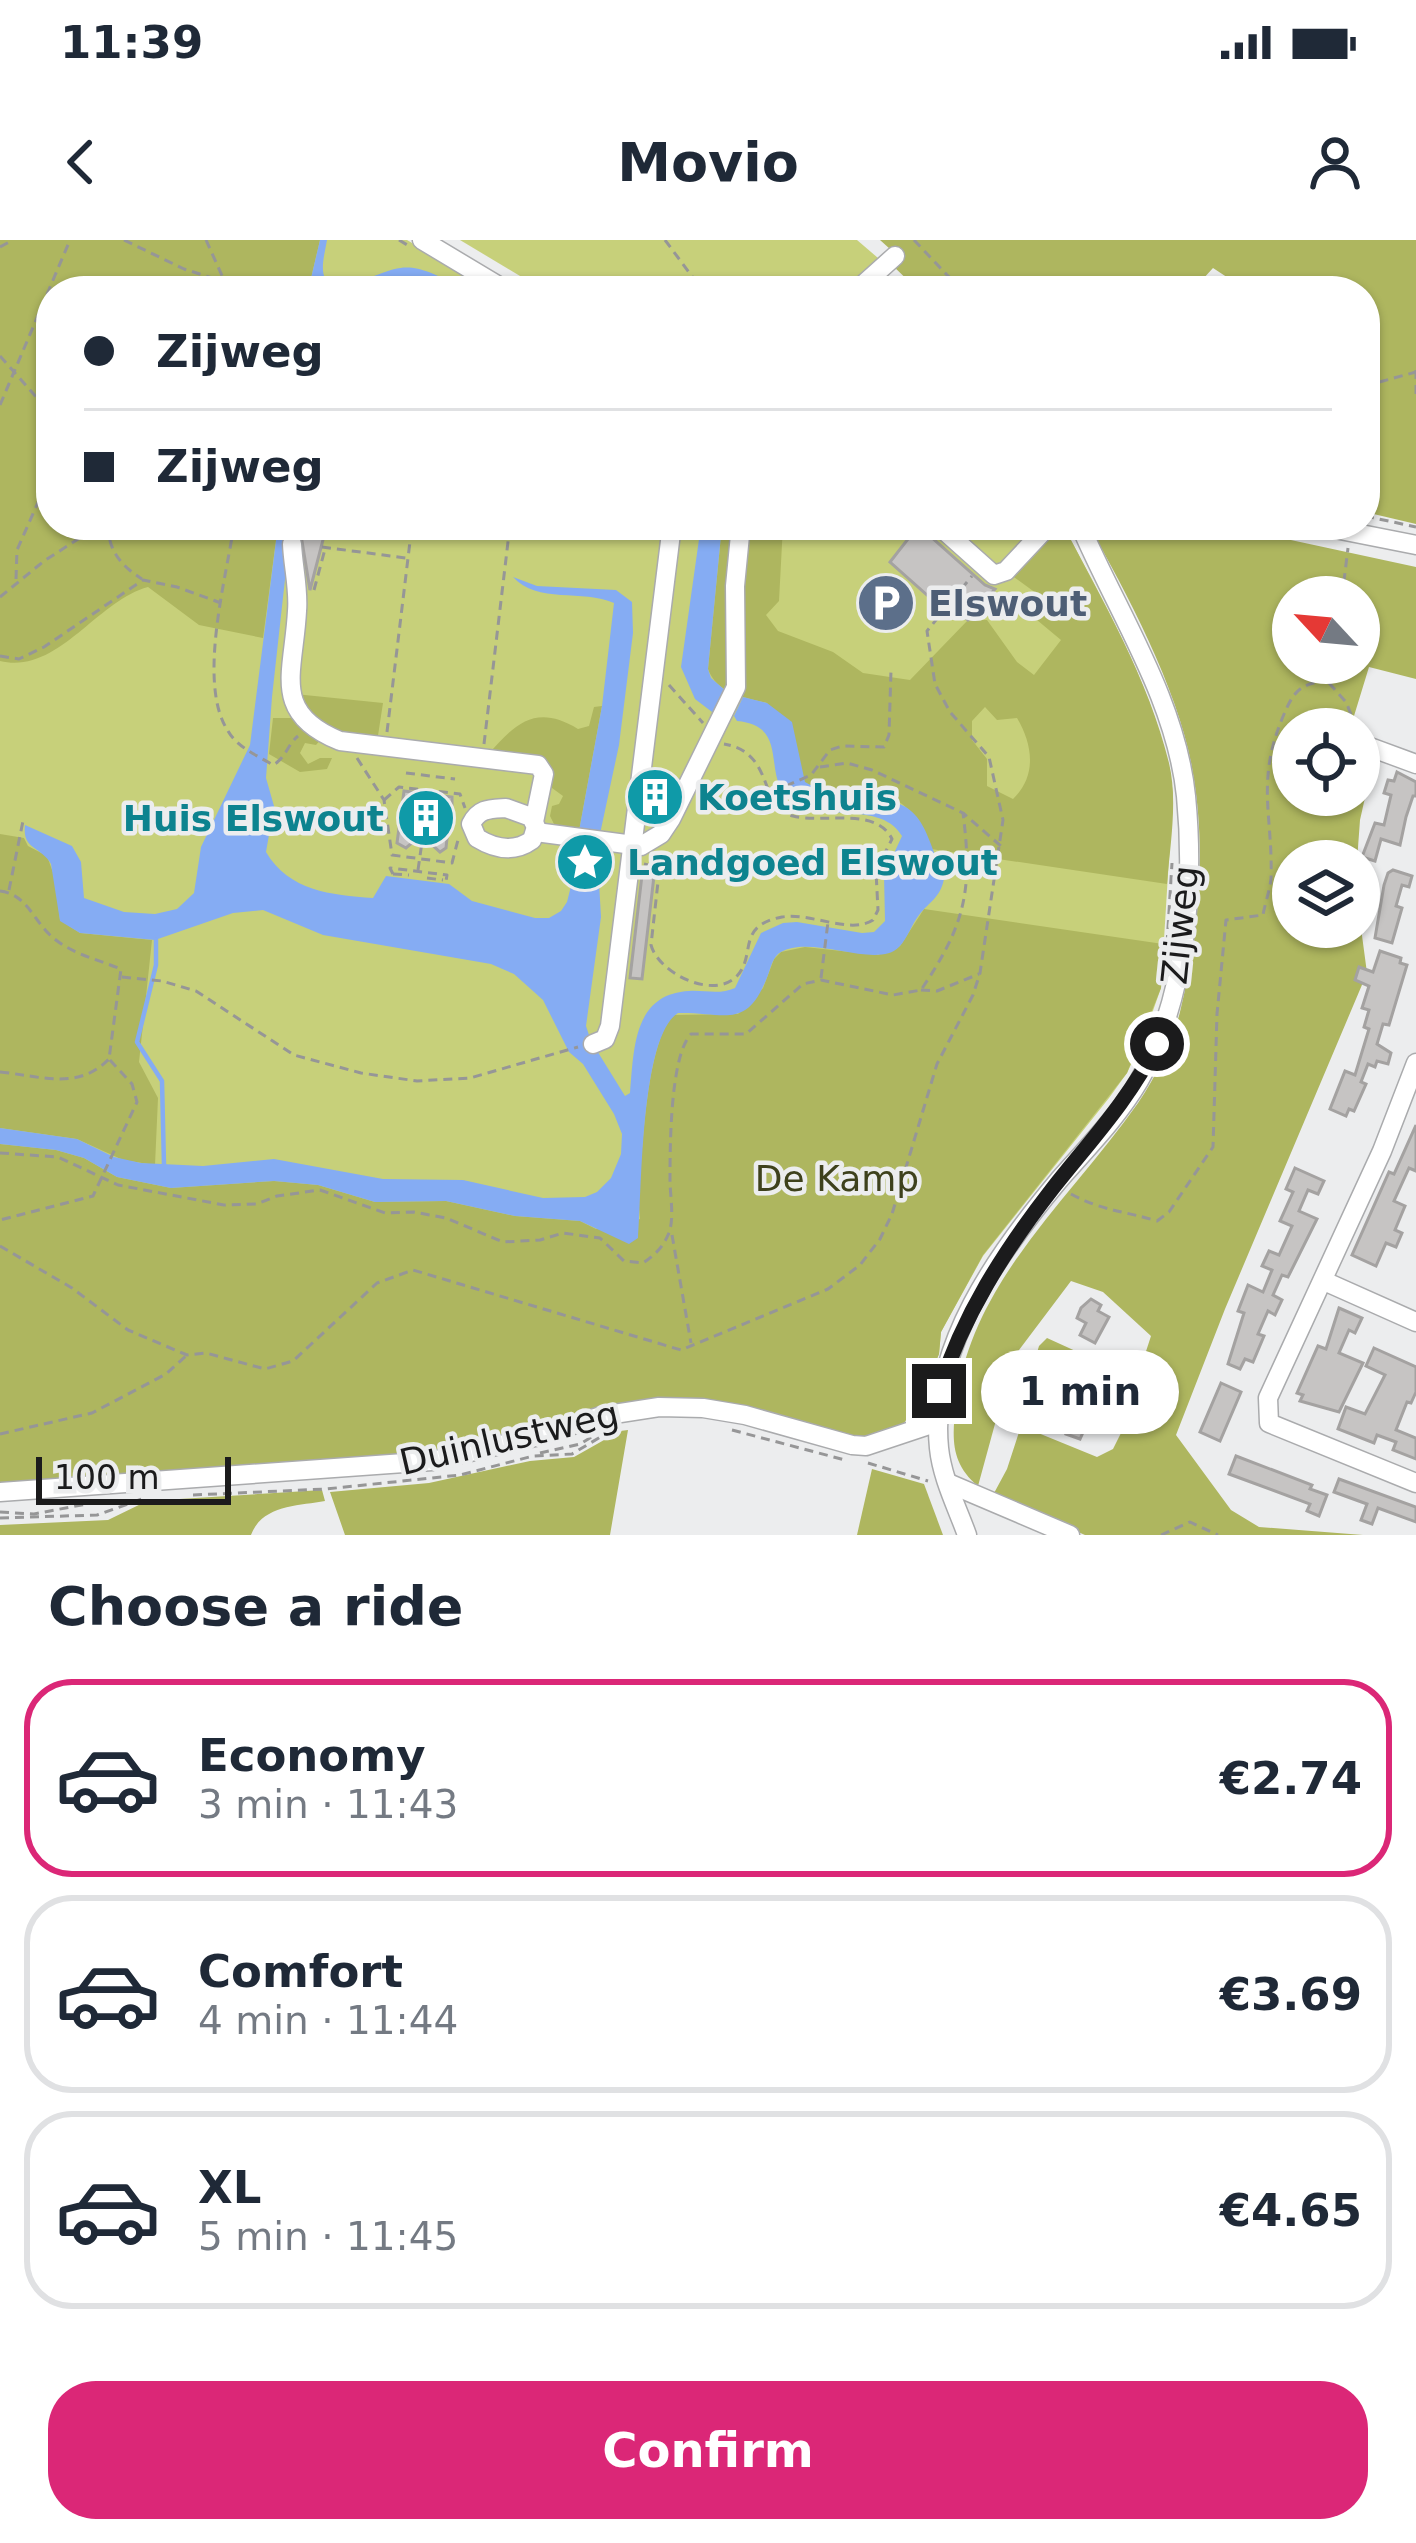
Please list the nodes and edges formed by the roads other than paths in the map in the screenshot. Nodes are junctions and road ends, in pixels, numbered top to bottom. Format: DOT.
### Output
graph roads {
  1 [pos="422,240"];
  2 [pos="895,256"];
  3 [pos="482,276"];
  4 [pos="873,276"];
  5 [pos="1380,523"];
  6 [pos="1416,531"];
  7 [pos="670,540"];
  8 [pos="740,540"];
  9 [pos="954,540"];
  10 [pos="1035,540"];
  11 [pos="1087,540"];
  12 [pos="1380,540"];
  13 [pos="292,544"];
  14 [pos="1416,545"];
  15 [pos="1380,751"];
  16 [pos="1416,764"];
  17 [pos="535,827"];
  18 [pos="631,854"];
  19 [pos="593,1044"];
  20 [pos="1416,1063"];
  21 [pos="1324,1281"];
  22 [pos="1416,1322"];
  23 [pos="938,1422"];
  24 [pos="940,1483"];
  25 [pos="1416,1483"];
  26 [pos="0,1492"];
  27 [pos="967,1535"];
  28 [pos="1070,1535"];
  1 -- 3 [label="street"];
  2 -- 4 [label="street"];
  5 -- 6 [label="street"];
  7 -- 18 [label="street"];
  8 -- 18 [label="street"];
  9 -- 10 [label="street"];
  11 -- 23 [label="street, Zijweg"];
  12 -- 14 [label="street"];
  13 -- 17 [label="street"];
  15 -- 16 [label="street"];
  17 -- 17 [label="street"];
  17 -- 18 [label="street"];
  18 -- 19 [label="street"];
  20 -- 21 [label="street"];
  21 -- 22 [label="street"];
  21 -- 25 [label="street"];
  23 -- 24 [label="street, Zijweg"];
  23 -- 26 [label="street, Duinlustweg"];
  24 -- 27 [label="street, Zijweg"];
  24 -- 28 [label="street"];
}
